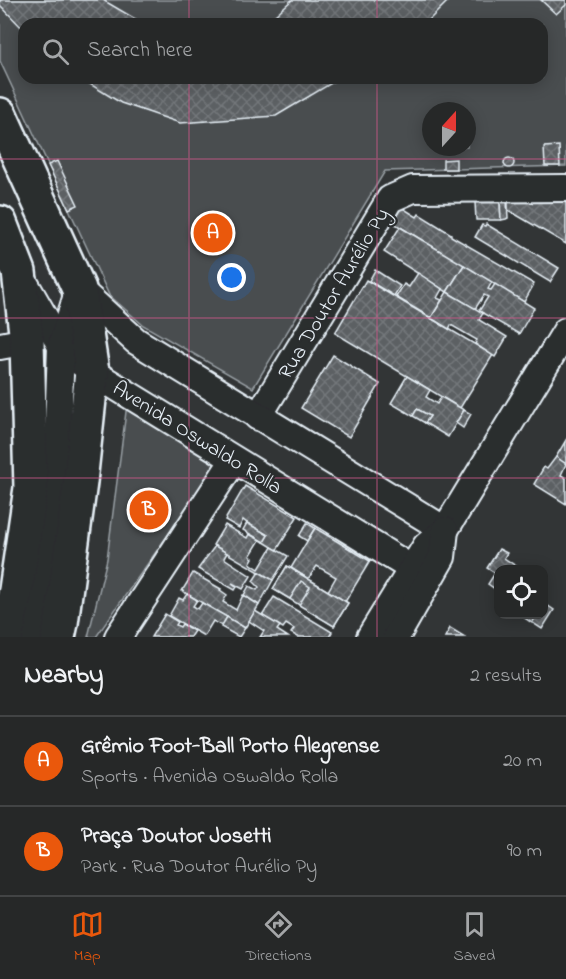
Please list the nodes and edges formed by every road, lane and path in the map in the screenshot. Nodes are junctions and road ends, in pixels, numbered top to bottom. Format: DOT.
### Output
graph roads {
  1 [pos="0,115"];
  2 [pos="566,188"];
  3 [pos="0,224"];
  4 [pos="19,272"];
  5 [pos="79,289"];
  6 [pos="564,338"];
  7 [pos="14,344"];
  8 [pos="61,346"];
  9 [pos="92,372"];
  10 [pos="258,417"];
  11 [pos="234,460"];
  12 [pos="445,530"];
  13 [pos="411,568"];
  14 [pos="6,637"];
  15 [pos="31,637"];
  16 [pos="58,637"];
  17 [pos="118,637"];
  18 [pos="370,637"];
  19 [pos="396,637"];
  1 -- 5 [label="main road"];
  2 -- 10 [label="street, Rua Doutor Aurélio Py"];
  3 -- 4 [label="main road"];
  4 -- 7 [label="main road"];
  4 -- 8 [label="street, Avenida Oswaldo Rolla"];
  5 -- 8 [label="street"];
  5 -- 9 [label="main road"];
  5 -- 10 [label="street"];
  6 -- 12 [label="street"];
  7 -- 14 [label="main road"];
  8 -- 9 [label="street, Avenida Oswaldo Rolla"];
  8 -- 15 [label="street"];
  9 -- 11 [label="street, Avenida Oswaldo Rolla"];
  9 -- 16 [label="main road"];
  10 -- 12 [label="street"];
  11 -- 13 [label="street, Avenida Oswaldo Rolla"];
  11 -- 17 [label="street"];
  12 -- 13 [label="street"];
  12 -- 19 [label="street"];
  13 -- 18 [label="street"];
}
